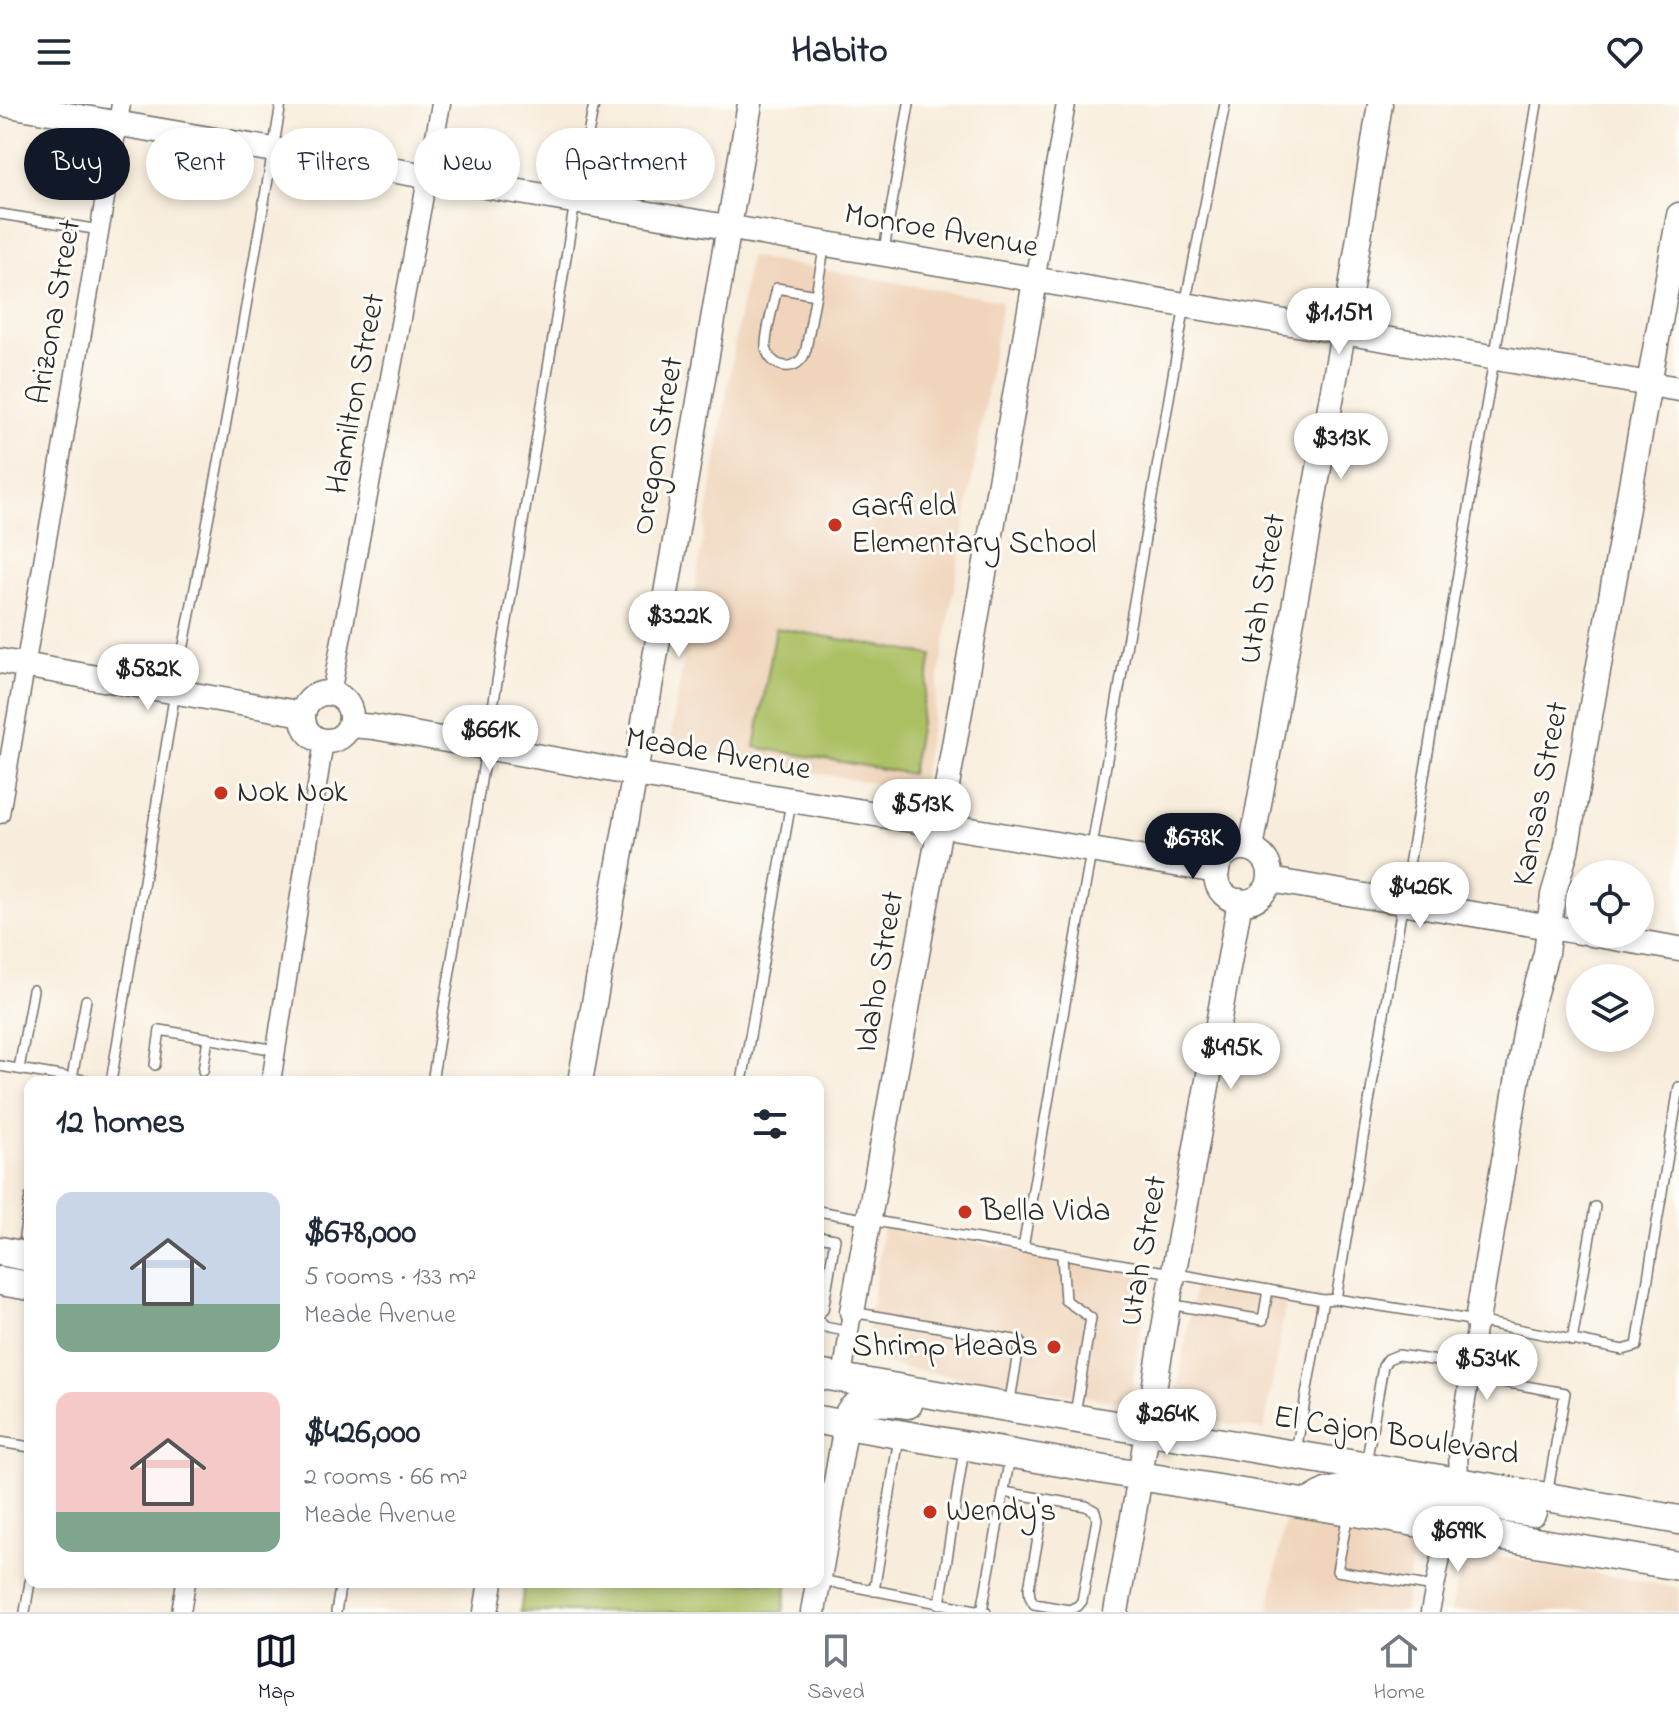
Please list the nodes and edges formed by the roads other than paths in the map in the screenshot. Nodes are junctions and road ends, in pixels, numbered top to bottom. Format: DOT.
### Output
graph roads {
  1 [pos="3,104"];
  2 [pos="281,104"];
  3 [pos="441,104"];
  4 [pos="594,104"];
  5 [pos="750,104"];
  6 [pos="909,104"];
  7 [pos="1066,104"];
  8 [pos="1225,104"];
  9 [pos="1380,104"];
  10 [pos="1537,104"];
  11 [pos="120,114"];
  12 [pos="277,128"];
  13 [pos="437,128"];
  14 [pos="270,150"];
  15 [pos="270,168"];
  16 [pos="520,193"];
  17 [pos="425,200"];
  18 [pos="575,202"];
  19 [pos="0,214"];
  20 [pos="1679,215"];
  21 [pos="728,228"];
  22 [pos="100,230"];
  23 [pos="825,244"];
  24 [pos="883,254"];
  25 [pos="1035,281"];
  26 [pos="816,295"];
  27 [pos="1185,305"];
  28 [pos="1343,332"];
  29 [pos="1493,357"];
  30 [pos="1650,384"];
  31 [pos="1679,389"];
  32 [pos="0,661"];
  33 [pos="26,665"];
  34 [pos="175,692"];
  35 [pos="331,694"];
  36 [pos="303,714"];
  37 [pos="350,725"];
  38 [pos="324,741"];
  39 [pos="486,748"];
  40 [pos="635,774"];
  41 [pos="791,800"];
  42 [pos="0,814"];
  43 [pos="940,825"];
  44 [pos="1251,849"];
  45 [pos="1091,851"];
  46 [pos="1217,871"];
  47 [pos="1270,880"];
  48 [pos="1240,901"];
  49 [pos="1403,902"];
  50 [pos="1549,927"];
  51 [pos="1566,930"];
  52 [pos="1654,945"];
  53 [pos="1679,949"];
  54 [pos="33,990"];
  55 [pos="86,1000"];
  56 [pos="208,1038"];
  57 [pos="276,1050"];
  58 [pos="155,1065"];
  59 [pos="0,1066"];
  60 [pos="19,1069"];
  61 [pos="203,1071"];
  62 [pos="42,1076"];
  63 [pos="72,1076"];
  64 [pos="112,1076"];
  65 [pos="272,1076"];
  66 [pos="433,1076"];
  67 [pos="581,1076"];
  68 [pos="743,1076"];
  69 [pos="1679,1087"];
  70 [pos="1595,1207"];
  71 [pos="824,1212"];
  72 [pos="24,1218"];
  73 [pos="868,1221"];
  74 [pos="824,1237"];
  75 [pos="17,1243"];
  76 [pos="1023,1248"];
  77 [pos="1062,1255"];
  78 [pos="1173,1274"];
  79 [pos="0,1281"];
  80 [pos="24,1285"];
  81 [pos="1268,1290"];
  82 [pos="1336,1299"];
  83 [pos="1323,1300"];
  84 [pos="824,1304"];
  85 [pos="1168,1304"];
  86 [pos="1477,1321"];
  87 [pos="850,1322"];
  88 [pos="824,1326"];
  89 [pos="1572,1341"];
  90 [pos="1471,1371"];
  91 [pos="830,1376"];
  92 [pos="824,1394"];
  93 [pos="978,1401"];
  94 [pos="1009,1406"];
  95 [pos="1074,1418"];
  96 [pos="832,1422"];
  97 [pos="1147,1430"];
  98 [pos="899,1434"];
  99 [pos="0,1442"];
  100 [pos="24,1446"];
  101 [pos="965,1446"];
  102 [pos="1010,1454"];
  103 [pos="1295,1454"];
  104 [pos="1366,1466"];
  105 [pos="1140,1476"];
  106 [pos="1459,1481"];
  107 [pos="1004,1492"];
  108 [pos="1546,1496"];
  109 [pos="1038,1498"];
  110 [pos="1308,1504"];
  111 [pos="1598,1506"];
  112 [pos="1349,1511"];
  113 [pos="1679,1520"];
  114 [pos="824,1527"];
  115 [pos="1447,1527"];
  116 [pos="1679,1566"];
  117 [pos="824,1581"];
  118 [pos="1434,1587"];
  119 [pos="29,1588"];
  120 [pos="185,1588"];
  121 [pos="340,1588"];
  122 [pos="490,1588"];
  123 [pos="818,1588"];
  124 [pos="874,1591"];
  125 [pos="940,1604"];
  126 [pos="962,1610"];
  127 [pos="25,1612"];
  128 [pos="181,1612"];
  129 [pos="336,1612"];
  130 [pos="486,1612"];
  131 [pos="813,1612"];
  132 [pos="984,1612"];
  133 [pos="1116,1612"];
  134 [pos="1430,1612"];
  1 -- 11 [label="street, Monroe Avenue"];
  2 -- 12 [label="lane"];
  3 -- 13 [label="street, Hamilton Street"];
  4 -- 18 [label="lane"];
  5 -- 21 [label="street, Oregon Street"];
  6 -- 24 [label="lane"];
  7 -- 25 [label="street, Idaho Street"];
  8 -- 27 [label="lane"];
  9 -- 28 [label="street, Utah Street"];
  10 -- 29 [label="lane"];
  11 -- 14 [label="street, Monroe Avenue"];
  11 -- 22 [label="street, Arizona Street"];
  15 -- 34 [label="lane"];
  16 -- 18 [label="street, Monroe Avenue"];
  17 -- 35 [label="street, Hamilton Street"];
  18 -- 21 [label="street, Monroe Avenue"];
  18 -- 39 [label="lane"];
  19 -- 22 [label="lane"];
  20 -- 30 [label="street, Kansas Street"];
  21 -- 23 [label="street, Monroe Avenue"];
  21 -- 40 [label="street, Oregon Street"];
  22 -- 33 [label="street, Arizona Street"];
  23 -- 24 [label="street, Monroe Avenue"];
  23 -- 26 [label="lane"];
  24 -- 25 [label="street, Monroe Avenue"];
  25 -- 27 [label="street, Monroe Avenue"];
  25 -- 43 [label="street, Idaho Street"];
  26 -- 26 [label="lane"];
  27 -- 28 [label="street, Monroe Avenue"];
  27 -- 45 [label="lane"];
  28 -- 29 [label="street, Monroe Avenue"];
  28 -- 44 [label="street, Utah Street"];
  29 -- 30 [label="street, Monroe Avenue"];
  29 -- 49 [label="lane"];
  30 -- 31 [label="street, Monroe Avenue"];
  30 -- 50 [label="street, Kansas Street"];
  32 -- 33 [label="street"];
  33 -- 34 [label="street"];
  33 -- 42 [label="street, Arizona Street"];
  34 -- 36 [label="street"];
  34 -- 64 [label="lane"];
  35 -- 36 [label="street"];
  35 -- 37 [label="street"];
  36 -- 38 [label="street"];
  37 -- 38 [label="street"];
  37 -- 39 [label="street, Meade Avenue"];
  38 -- 57 [label="street"];
  39 -- 40 [label="street, Meade Avenue"];
  39 -- 66 [label="lane"];
  40 -- 41 [label="street, Meade Avenue"];
  40 -- 67 [label="street, Oregon Street"];
  41 -- 43 [label="street, Meade Avenue"];
  41 -- 68 [label="lane"];
  43 -- 45 [label="street, Meade Avenue"];
  43 -- 73 [label="street, Idaho Street"];
  44 -- 46 [label="street"];
  44 -- 47 [label="street"];
  45 -- 46 [label="street, Meade Avenue"];
  45 -- 76 [label="lane"];
  46 -- 48 [label="street"];
  47 -- 48 [label="street"];
  47 -- 49 [label="street"];
  48 -- 78 [label="street, Utah Street"];
  49 -- 50 [label="street"];
  49 -- 82 [label="lane"];
  50 -- 51 [label="street"];
  50 -- 86 [label="street, Kansas Street"];
  52 -- 53 [label="street"];
  54 -- 60 [label="lane"];
  55 -- 63 [label="lane"];
  56 -- 57 [label="lane"];
  56 -- 58 [label="lane"];
  56 -- 61 [label="lane"];
  57 -- 65 [label="street"];
  59 -- 60 [label="lane"];
  60 -- 62 [label="lane"];
  69 -- 89 [label="lane"];
  70 -- 89 [label="lane"];
  71 -- 73 [label="lane"];
  72 -- 75 [label="lane"];
  73 -- 76 [label="lane"];
  73 -- 87 [label="street, Idaho Street"];
  74 -- 84 [label="lane"];
  76 -- 77 [label="lane"];
  77 -- 78 [label="lane"];
  77 -- 95 [label="lane"];
  78 -- 81 [label="lane"];
  78 -- 85 [label="street, Utah Street"];
  79 -- 80 [label="main road"];
  81 -- 83 [label="lane"];
  81 -- 85 [label="lane"];
  82 -- 83 [label="lane"];
  82 -- 86 [label="lane"];
  83 -- 103 [label="lane"];
  85 -- 97 [label="street, Utah Street"];
  86 -- 89 [label="lane"];
  86 -- 90 [label="street, Kansas Street"];
  87 -- 88 [label="lane"];
  87 -- 91 [label="street, Idaho Street"];
  87 -- 94 [label="lane"];
  90 -- 104 [label="lane"];
  90 -- 106 [label="street, Kansas Street"];
  90 -- 108 [label="lane"];
  91 -- 92 [label="main road"];
  91 -- 93 [label="main road, El Cajon Boulevard"];
  93 -- 94 [label="main road, El Cajon Boulevard"];
  93 -- 96 [label="main road"];
  94 -- 95 [label="main road, El Cajon Boulevard"];
  95 -- 97 [label="main road, El Cajon Boulevard"];
  96 -- 98 [label="main road"];
  96 -- 114 [label="street"];
  97 -- 103 [label="main road, El Cajon Boulevard"];
  97 -- 105 [label="street, Utah Street"];
  98 -- 101 [label="main road"];
  98 -- 124 [label="lane"];
  99 -- 100 [label="lane"];
  101 -- 102 [label="main road"];
  101 -- 125 [label="lane"];
  102 -- 105 [label="main road"];
  102 -- 107 [label="lane"];
  103 -- 104 [label="main road, El Cajon Boulevard"];
  104 -- 106 [label="main road, El Cajon Boulevard"];
  105 -- 110 [label="main road"];
  105 -- 133 [label="street, Utah Street"];
  106 -- 108 [label="main road, El Cajon Boulevard"];
  106 -- 110 [label="main road"];
  107 -- 109 [label="lane"];
  107 -- 132 [label="lane"];
  108 -- 111 [label="main road, El Cajon Boulevard"];
  109 -- 109 [label="lane"];
  110 -- 112 [label="main road"];
  111 -- 113 [label="main road, El Cajon Boulevard"];
  111 -- 115 [label="main road"];
  112 -- 115 [label="main road"];
  112 -- 118 [label="lane"];
  115 -- 116 [label="main road"];
  115 -- 118 [label="street"];
  117 -- 124 [label="lane"];
  118 -- 134 [label="street"];
  119 -- 127 [label="lane"];
  120 -- 128 [label="street"];
  121 -- 129 [label="lane"];
  122 -- 130 [label="street"];
  123 -- 131 [label="street"];
  124 -- 125 [label="lane"];
  125 -- 126 [label="lane"];
  126 -- 132 [label="lane"];
}
